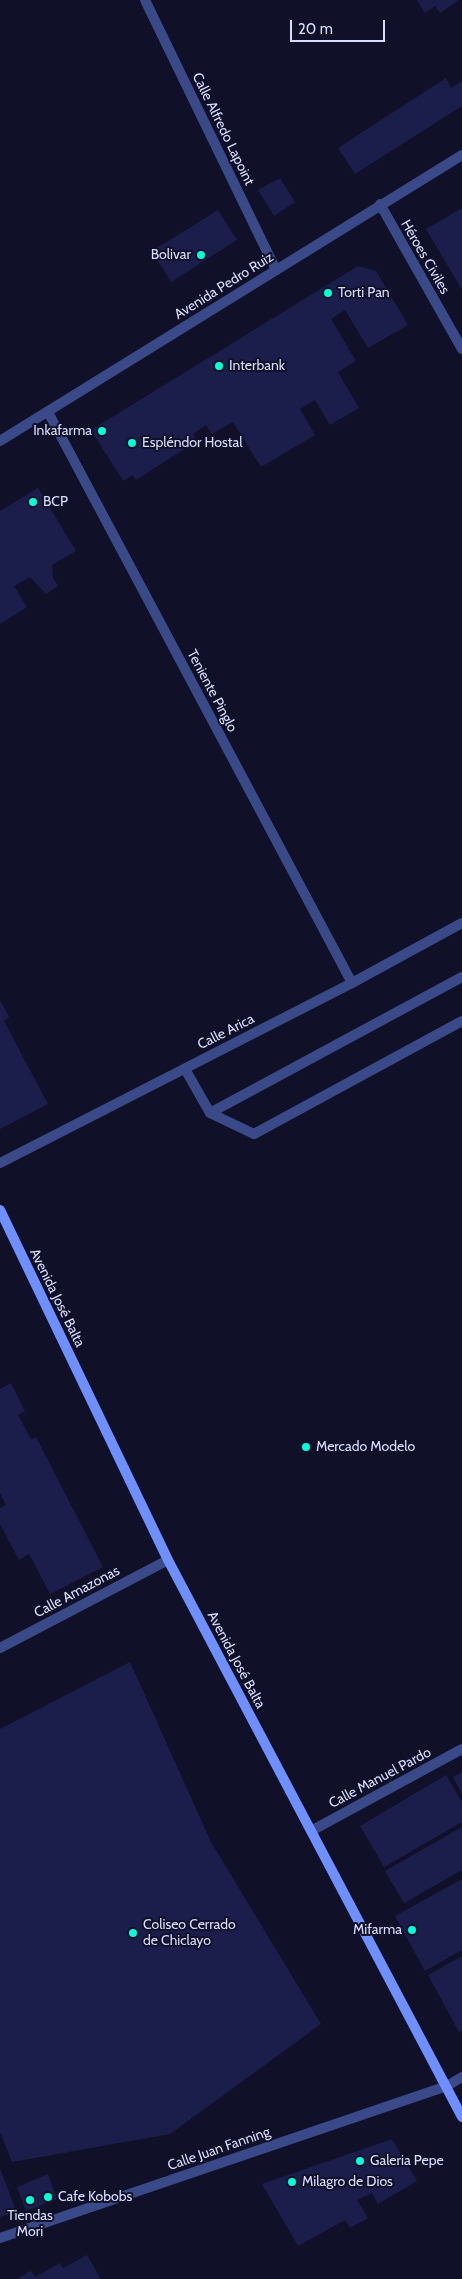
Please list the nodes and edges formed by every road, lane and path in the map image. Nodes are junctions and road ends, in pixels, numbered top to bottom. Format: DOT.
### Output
graph roads {
  1 [pos="145,0"];
  2 [pos="462,155"];
  3 [pos="380,204"];
  4 [pos="276,270"];
  5 [pos="462,349"];
  6 [pos="48,412"];
  7 [pos="0,441"];
  8 [pos="462,924"];
  9 [pos="462,977"];
  10 [pos="352,983"];
  11 [pos="462,1020"];
  12 [pos="185,1068"];
  13 [pos="210,1112"];
  14 [pos="0,1163"];
  15 [pos="0,1210"];
  16 [pos="168,1560"];
  17 [pos="0,1648"];
  18 [pos="462,1749"];
  19 [pos="311,1831"];
  20 [pos="462,2077"];
  21 [pos="447,2086"];
  22 [pos="462,2117"];
  23 [pos="0,2238"];
  1 -- 4 [label="street, Calle Alfredo Lapoint"];
  2 -- 3 [label="street, Avenida Pedro Ruiz"];
  3 -- 4 [label="street, Avenida Pedro Ruiz"];
  3 -- 5 [label="street, Héroes Civiles"];
  4 -- 6 [label="street, Avenida Pedro Ruiz"];
  6 -- 7 [label="street, Avenida Pedro Ruiz"];
  6 -- 10 [label="street, Teniente Pinglo"];
  8 -- 10 [label="street, Calle Arica"];
  9 -- 13 [label="street"];
  10 -- 12 [label="street, Calle Arica"];
  11 -- 13 [label="street"];
  12 -- 13 [label="street"];
  12 -- 14 [label="street, Calle Arica"];
  15 -- 16 [label="main road, Avenida José Balta"];
  16 -- 17 [label="street, Calle Amazonas"];
  16 -- 19 [label="main road, Avenida José Balta"];
  18 -- 19 [label="street, Calle Manuel Pardo"];
  19 -- 21 [label="main road, Avenida José Balta"];
  20 -- 21 [label="street, Calle Juan Fanning"];
  21 -- 22 [label="main road, Avenida José Balta"];
  21 -- 23 [label="street, Calle Juan Fanning"];
}
